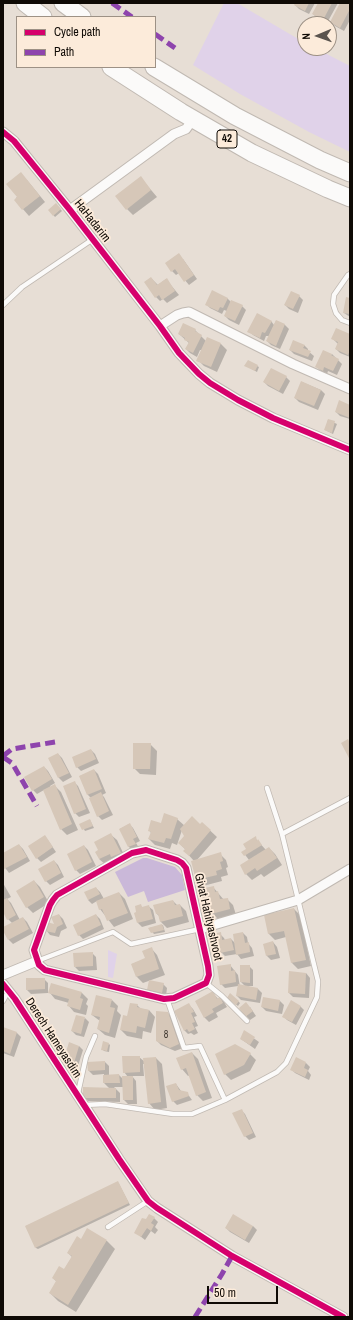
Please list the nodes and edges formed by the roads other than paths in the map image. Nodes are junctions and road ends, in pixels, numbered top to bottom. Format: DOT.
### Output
graph roads {
  1 [pos="25,3"];
  2 [pos="63,3"];
  3 [pos="42,16"];
  4 [pos="81,16"];
  5 [pos="113,68"];
  6 [pos="156,68"];
  7 [pos="193,119"];
  8 [pos="3,132"];
  9 [pos="350,173"];
  10 [pos="350,198"];
  11 [pos="70,210"];
  12 [pos="93,239"];
  13 [pos="350,274"];
  14 [pos="3,305"];
  15 [pos="350,323"];
  16 [pos="160,326"];
  17 [pos="350,389"];
  18 [pos="350,450"];
  19 [pos="267,788"];
  20 [pos="350,798"];
  21 [pos="282,834"];
  22 [pos="350,869"];
  23 [pos="298,900"];
  24 [pos="200,929"];
  25 [pos="37,961"];
  26 [pos="3,975"];
  27 [pos="206,983"];
  28 [pos="6,987"];
  29 [pos="167,999"];
  30 [pos="3,1001"];
  31 [pos="247,1021"];
  32 [pos="95,1036"];
  33 [pos="77,1095"];
  34 [pos="225,1100"];
  35 [pos="84,1105"];
  36 [pos="148,1201"];
  37 [pos="108,1227"];
  38 [pos="343,1317"];
  1 -- 3 [label="highway"];
  2 -- 4 [label="highway"];
  5 -- 7 [label="highway, 42"];
  6 -- 9 [label="highway, 42"];
  7 -- 10 [label="highway, 42"];
  7 -- 11 [label="street"];
  8 -- 11 [label="street, HaHadarim"];
  11 -- 12 [label="street, HaHadarim"];
  12 -- 14 [label="lane"];
  12 -- 16 [label="street, HaHadarim"];
  13 -- 15 [label="lane"];
  16 -- 17 [label="street"];
  16 -- 18 [label="street, HaHadarim"];
  19 -- 21 [label="lane"];
  20 -- 21 [label="lane"];
  21 -- 23 [label="lane"];
  22 -- 23 [label="street"];
  23 -- 24 [label="street"];
  23 -- 34 [label="lane"];
  24 -- 25 [label="lane"];
  24 -- 25 [label="street, Givat Hahityashvoot"];
  24 -- 27 [label="street, Givat Hahityashvoot"];
  25 -- 26 [label="street"];
  25 -- 29 [label="street"];
  27 -- 29 [label="street"];
  27 -- 31 [label="lane"];
  28 -- 30 [label="lane"];
  28 -- 33 [label="street, Derech Hameyasdim"];
  29 -- 34 [label="lane"];
  32 -- 33 [label="lane"];
  33 -- 35 [label="street, Derech Hameyasdim"];
  34 -- 35 [label="lane"];
  35 -- 36 [label="street, Derech Hameyasdim"];
  36 -- 37 [label="lane"];
  36 -- 38 [label="street, Derech Hameyasdim"];
}
